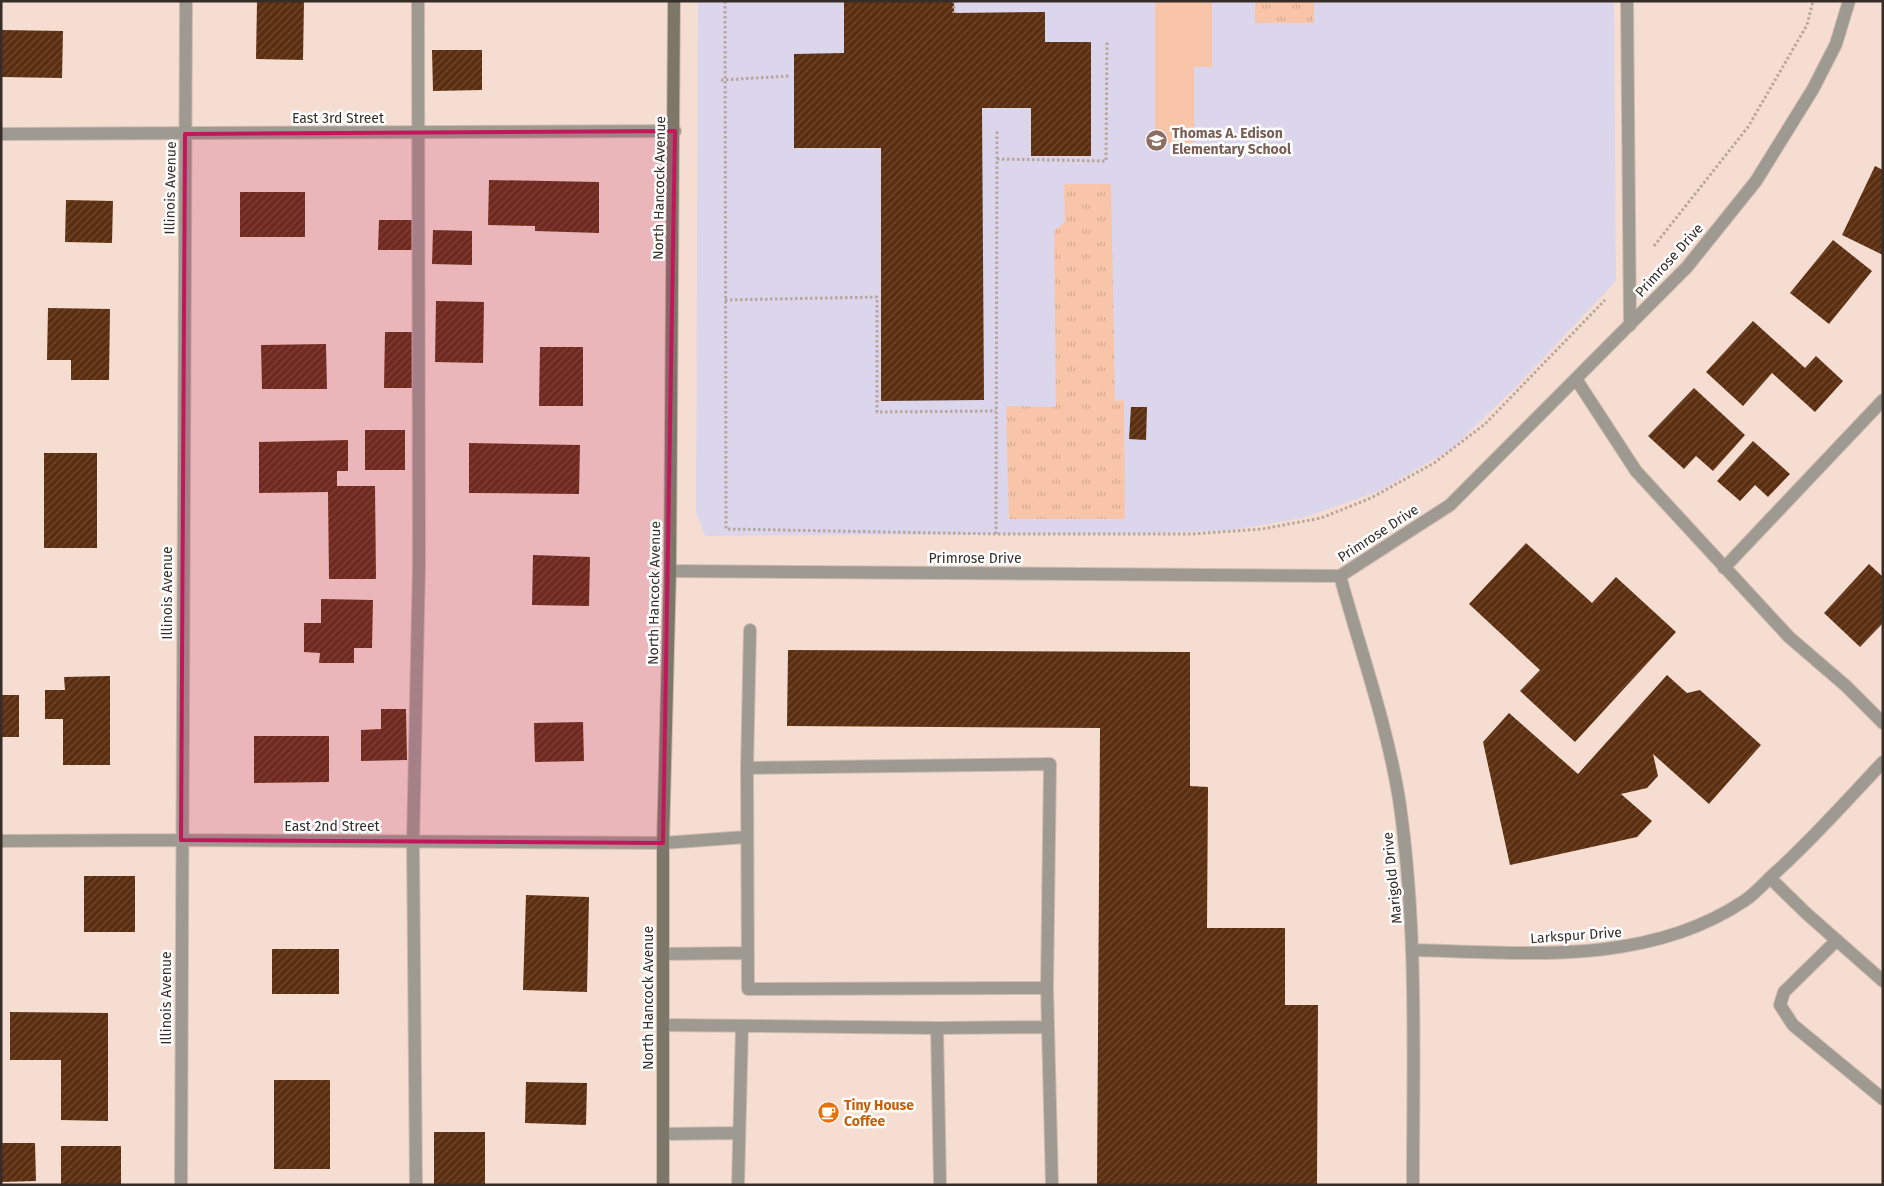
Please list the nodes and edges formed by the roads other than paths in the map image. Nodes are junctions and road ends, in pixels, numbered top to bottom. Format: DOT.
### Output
graph roads {
  1 [pos="186,1"];
  2 [pos="418,1"];
  3 [pos="674,1"];
  4 [pos="1627,1"];
  5 [pos="1849,1"];
  6 [pos="674,130"];
  7 [pos="418,132"];
  8 [pos="1,134"];
  9 [pos="186,134"];
  10 [pos="1630,325"];
  11 [pos="1576,379"];
  12 [pos="1883,400"];
  13 [pos="1724,568"];
  14 [pos="670,571"];
  15 [pos="1340,576"];
  16 [pos="750,630"];
  17 [pos="1883,723"];
  18 [pos="1883,762"];
  19 [pos="747,768"];
  20 [pos="746,837"];
  21 [pos="181,840"];
  22 [pos="1,841"];
  23 [pos="413,842"];
  24 [pos="663,843"];
  25 [pos="1770,878"];
  26 [pos="1837,940"];
  27 [pos="1414,950"];
  28 [pos="747,953"];
  29 [pos="663,954"];
  30 [pos="1883,981"];
  31 [pos="1047,988"];
  32 [pos="663,1025"];
  33 [pos="742,1026"];
  34 [pos="1048,1026"];
  35 [pos="937,1028"];
  36 [pos="1883,1099"];
  37 [pos="739,1133"];
  38 [pos="663,1134"];
  39 [pos="181,1185"];
  40 [pos="416,1185"];
  41 [pos="663,1185"];
  42 [pos="738,1185"];
  43 [pos="940,1185"];
  44 [pos="1052,1185"];
  45 [pos="1413,1185"];
  1 -- 9 [label="street, Illinois Avenue"];
  2 -- 7 [label="street"];
  3 -- 6 [label="street, North Hancock Avenue"];
  4 -- 10 [label="street"];
  5 -- 10 [label="street, Primrose Drive"];
  6 -- 7 [label="street, East 3rd Street"];
  6 -- 14 [label="street, North Hancock Avenue"];
  7 -- 9 [label="street, East 3rd Street"];
  7 -- 23 [label="street"];
  8 -- 9 [label="street, East 3rd Street"];
  9 -- 21 [label="street, Illinois Avenue"];
  10 -- 11 [label="street, Primrose Drive"];
  11 -- 13 [label="street"];
  11 -- 15 [label="street, Primrose Drive"];
  12 -- 13 [label="street"];
  13 -- 17 [label="street"];
  14 -- 15 [label="street, Primrose Drive"];
  14 -- 24 [label="street, North Hancock Avenue"];
  15 -- 27 [label="street, Marigold Drive"];
  16 -- 19 [label="street"];
  18 -- 25 [label="street, Larkspur Drive"];
  19 -- 20 [label="street"];
  19 -- 31 [label="street"];
  20 -- 24 [label="street, East 2nd Street"];
  20 -- 28 [label="street"];
  21 -- 22 [label="street, East 2nd Street"];
  21 -- 23 [label="street, East 2nd Street"];
  21 -- 39 [label="street, Illinois Avenue"];
  23 -- 24 [label="street, East 2nd Street"];
  23 -- 40 [label="street"];
  24 -- 29 [label="street, North Hancock Avenue"];
  25 -- 26 [label="street"];
  25 -- 27 [label="street, Larkspur Drive"];
  26 -- 30 [label="street"];
  26 -- 36 [label="street"];
  27 -- 45 [label="street, Marigold Drive"];
  28 -- 29 [label="street"];
  28 -- 31 [label="street"];
  29 -- 32 [label="street, North Hancock Avenue"];
  31 -- 34 [label="street"];
  32 -- 33 [label="street"];
  32 -- 38 [label="street, North Hancock Avenue"];
  33 -- 35 [label="street"];
  33 -- 37 [label="street"];
  34 -- 35 [label="street"];
  34 -- 44 [label="street"];
  35 -- 43 [label="street"];
  37 -- 38 [label="street"];
  37 -- 42 [label="street"];
  38 -- 41 [label="street, North Hancock Avenue"];
}
